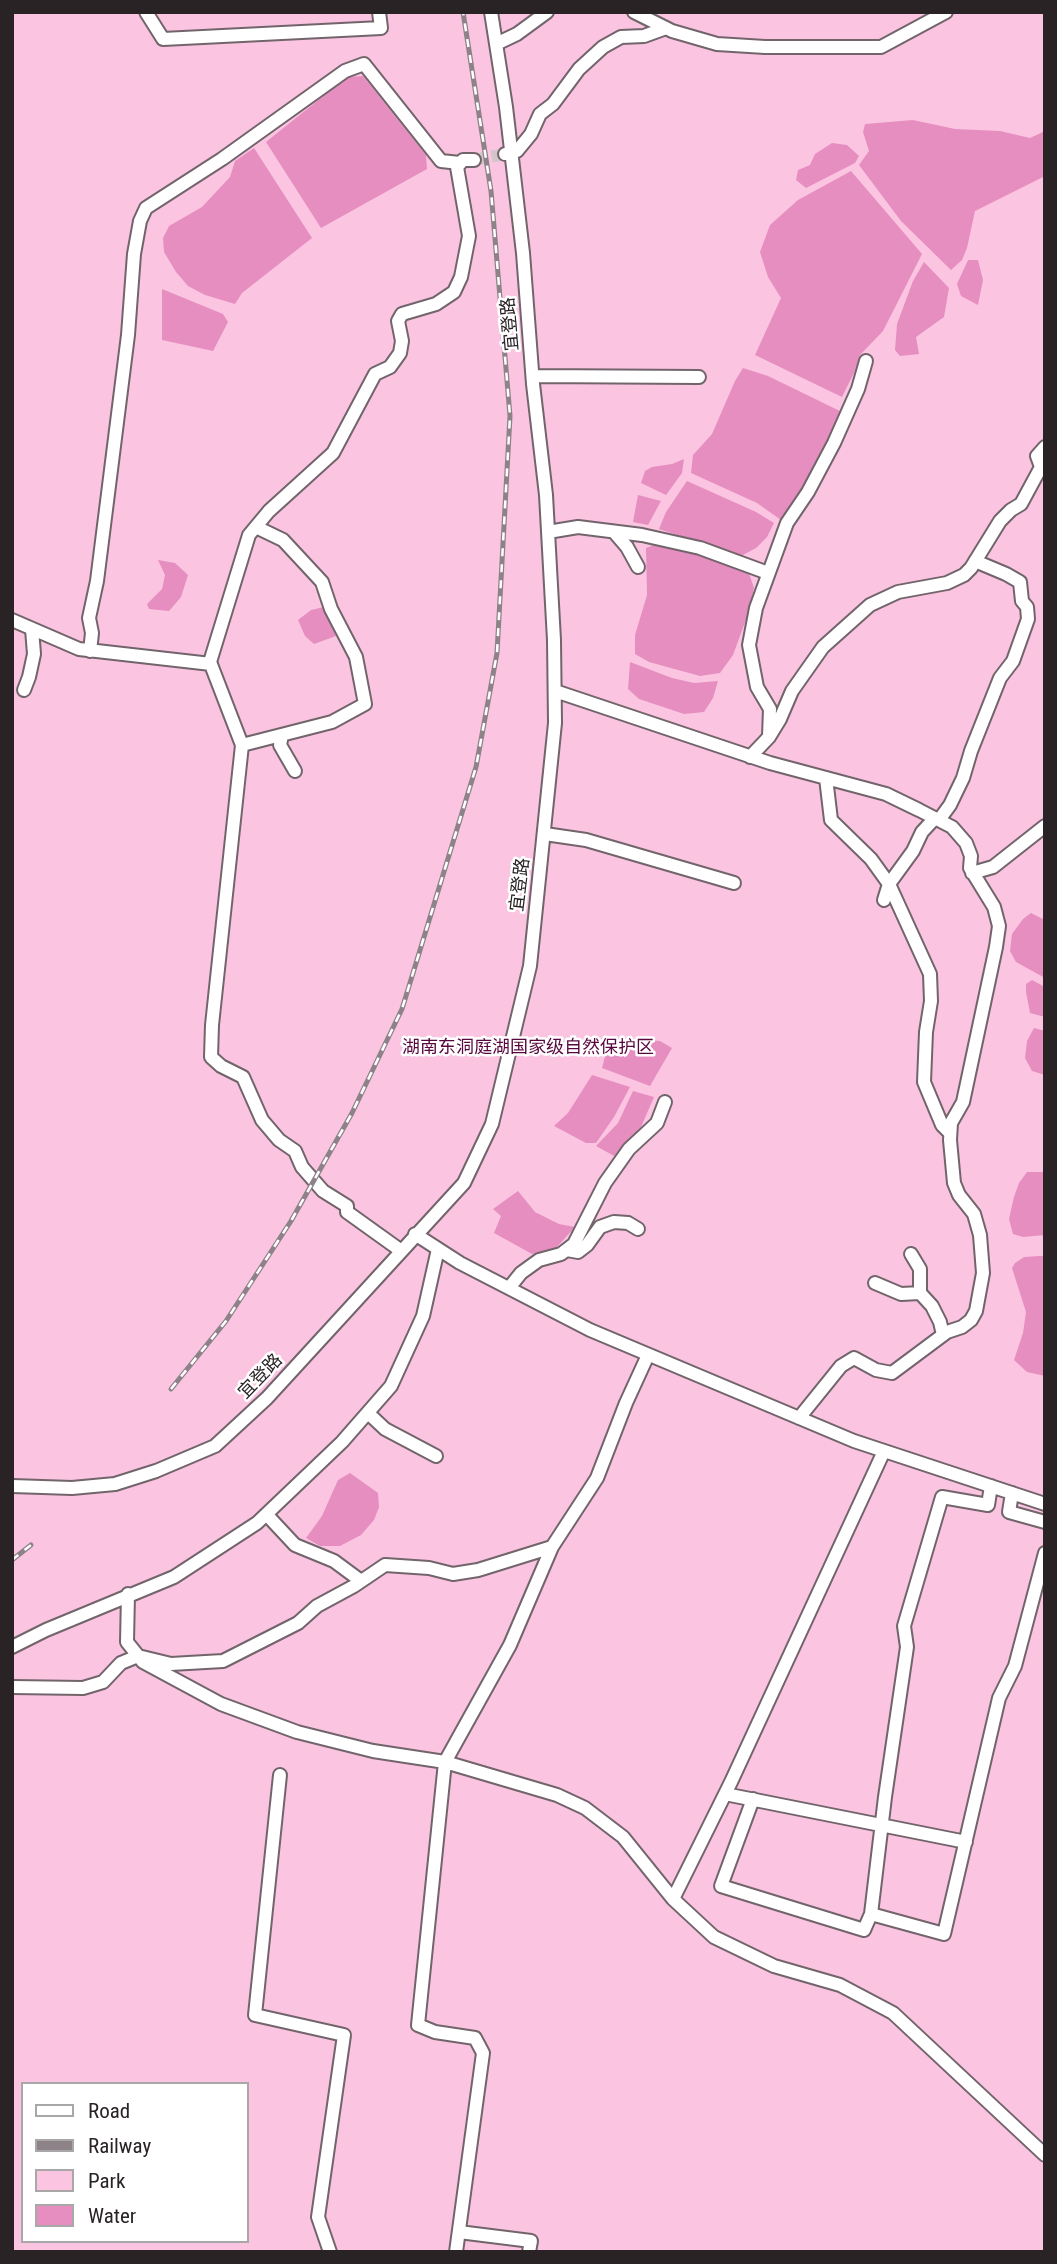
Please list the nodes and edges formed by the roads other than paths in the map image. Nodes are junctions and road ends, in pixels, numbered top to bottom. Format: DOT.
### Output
graph roads {
  1 [pos="146,12"];
  2 [pos="379,12"];
  3 [pos="491,12"];
  4 [pos="547,12"];
  5 [pos="634,12"];
  6 [pos="946,12"];
  7 [pos="666,28"];
  8 [pos="496,44"];
  9 [pos="508,153"];
  10 [pos="474,160"];
  11 [pos="460,163"];
  12 [pos="866,361"];
  13 [pos="533,376"];
  14 [pos="699,377"];
  15 [pos="1045,447"];
  16 [pos="256,527"];
  17 [pos="548,532"];
  18 [pos="615,533"];
  19 [pos="975,561"];
  20 [pos="638,567"];
  21 [pos="768,573"];
  22 [pos="12,620"];
  23 [pos="32,629"];
  24 [pos="90,651"];
  25 [pos="211,664"];
  26 [pos="24,690"];
  27 [pos="555,691"];
  28 [pos="282,735"];
  29 [pos="769,737"];
  30 [pos="242,745"];
  31 [pos="750,757"];
  32 [pos="295,771"];
  33 [pos="826,778"];
  34 [pos="937,819"];
  35 [pos="1045,826"];
  36 [pos="545,834"];
  37 [pos="972,873"];
  38 [pos="734,883"];
  39 [pos="889,884"];
  40 [pos="884,900"];
  41 [pos="665,1102"];
  42 [pos="950,1133"];
  43 [pos="638,1229"];
  44 [pos="415,1234"];
  45 [pos="438,1249"];
  46 [pos="400,1250"];
  47 [pos="566,1250"];
  48 [pos="911,1254"];
  49 [pos="875,1283"];
  50 [pos="509,1288"];
  51 [pos="920,1293"];
  52 [pos="943,1335"];
  53 [pos="648,1354"];
  54 [pos="368,1413"];
  55 [pos="799,1418"];
  56 [pos="884,1451"];
  57 [pos="436,1456"];
  58 [pos="12,1486"];
  59 [pos="991,1486"];
  60 [pos="1045,1489"];
  61 [pos="1012,1493"];
  62 [pos="1041,1502"];
  63 [pos="988,1505"];
  64 [pos="1009,1512"];
  65 [pos="267,1515"];
  66 [pos="1045,1522"];
  67 [pos="552,1547"];
  68 [pos="1045,1553"];
  69 [pos="361,1581"];
  70 [pos="128,1594"];
  71 [pos="12,1647"];
  72 [pos="138,1656"];
  73 [pos="12,1687"];
  74 [pos="445,1762"];
  75 [pos="280,1775"];
  76 [pos="725,1794"];
  77 [pos="753,1799"];
  78 [pos="881,1825"];
  79 [pos="966,1842"];
  80 [pos="673,1899"];
  81 [pos="871,1914"];
  82 [pos="1045,2155"];
  83 [pos="458,2232"];
  84 [pos="330,2252"];
  85 [pos="456,2252"];
  86 [pos="529,2252"];
  1 -- 2 [label="street"];
  3 -- 8 [label="street, 宜登路"];
  4 -- 8 [label="street"];
  5 -- 7 [label="street"];
  6 -- 7 [label="street"];
  7 -- 9 [label="street"];
  8 -- 9 [label="street, 宜登路"];
  9 -- 13 [label="street, 宜登路"];
  10 -- 11 [label="street"];
  11 -- 16 [label="street"];
  11 -- 24 [label="street"];
  12 -- 21 [label="street"];
  13 -- 14 [label="street"];
  13 -- 17 [label="street, 宜登路"];
  15 -- 19 [label="street"];
  16 -- 25 [label="street"];
  16 -- 28 [label="street"];
  17 -- 18 [label="street"];
  17 -- 27 [label="street, 宜登路"];
  18 -- 20 [label="street"];
  18 -- 21 [label="street"];
  19 -- 29 [label="street"];
  19 -- 34 [label="street"];
  21 -- 29 [label="street"];
  22 -- 23 [label="street"];
  23 -- 24 [label="street"];
  23 -- 26 [label="street"];
  24 -- 25 [label="street"];
  25 -- 30 [label="street"];
  27 -- 31 [label="street"];
  27 -- 36 [label="street, 宜登路"];
  28 -- 30 [label="street"];
  28 -- 32 [label="street"];
  29 -- 31 [label="street"];
  30 -- 46 [label="street"];
  31 -- 33 [label="street"];
  33 -- 34 [label="street"];
  33 -- 39 [label="street"];
  34 -- 37 [label="street"];
  34 -- 39 [label="street"];
  35 -- 37 [label="street"];
  36 -- 38 [label="street"];
  36 -- 44 [label="street, 宜登路"];
  37 -- 42 [label="street"];
  39 -- 40 [label="street"];
  39 -- 42 [label="street"];
  41 -- 47 [label="street"];
  42 -- 52 [label="street"];
  43 -- 47 [label="street"];
  44 -- 45 [label="street"];
  44 -- 46 [label="street, 宜登路"];
  45 -- 50 [label="street"];
  45 -- 54 [label="street"];
  46 -- 58 [label="street, 宜登路"];
  47 -- 50 [label="street"];
  48 -- 51 [label="street"];
  49 -- 51 [label="street"];
  50 -- 53 [label="street"];
  51 -- 52 [label="street"];
  52 -- 55 [label="street"];
  53 -- 55 [label="street"];
  53 -- 67 [label="street"];
  54 -- 57 [label="street"];
  54 -- 65 [label="street"];
  55 -- 56 [label="street"];
  56 -- 59 [label="street"];
  56 -- 76 [label="street"];
  59 -- 61 [label="street"];
  59 -- 63 [label="street"];
  60 -- 62 [label="street"];
  61 -- 62 [label="street"];
  61 -- 64 [label="street"];
  63 -- 64 [label="street"];
  63 -- 78 [label="street"];
  64 -- 66 [label="street"];
  65 -- 69 [label="street"];
  65 -- 70 [label="street"];
  67 -- 69 [label="street"];
  67 -- 74 [label="street"];
  68 -- 79 [label="street"];
  69 -- 72 [label="street"];
  70 -- 71 [label="street"];
  70 -- 72 [label="street"];
  72 -- 73 [label="street"];
  72 -- 74 [label="street"];
  74 -- 80 [label="street"];
  74 -- 83 [label="street"];
  75 -- 84 [label="street"];
  76 -- 77 [label="street"];
  76 -- 80 [label="street"];
  77 -- 78 [label="street"];
  77 -- 81 [label="street"];
  78 -- 79 [label="street"];
  78 -- 81 [label="street"];
  79 -- 81 [label="street"];
  80 -- 82 [label="street"];
  83 -- 85 [label="street"];
  83 -- 86 [label="street"];
}
